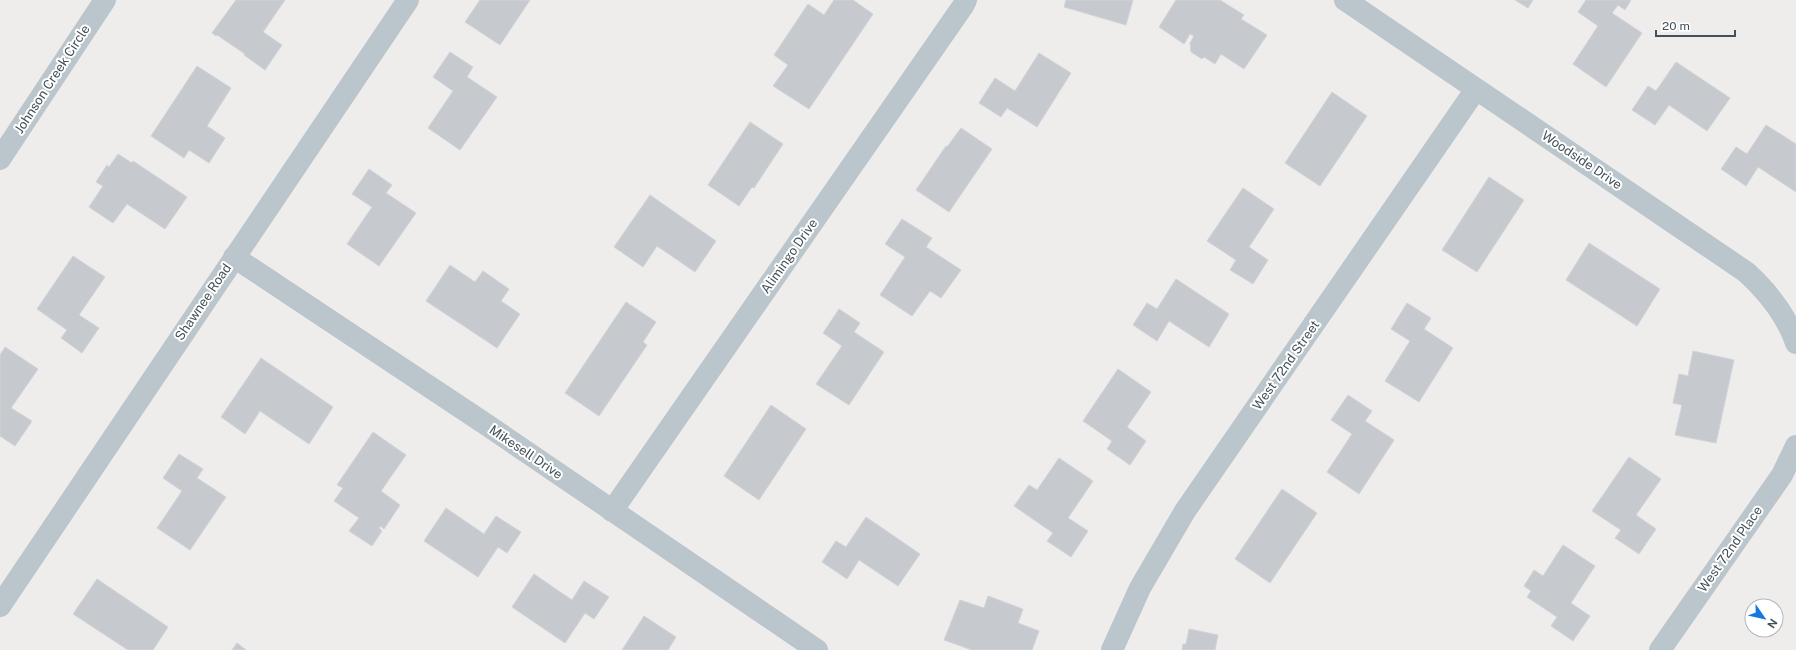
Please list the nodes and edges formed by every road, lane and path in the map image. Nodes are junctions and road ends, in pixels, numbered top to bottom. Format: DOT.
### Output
graph roads {
  1 [pos="105,0"];
  2 [pos="408,0"];
  3 [pos="966,0"];
  4 [pos="1345,0"];
  5 [pos="1476,89"];
  6 [pos="0,158"];
  7 [pos="234,257"];
  8 [pos="1796,343"];
  9 [pos="1796,446"];
  10 [pos="612,510"];
  11 [pos="0,606"];
  12 [pos="817,650"];
  13 [pos="1112,650"];
  14 [pos="1660,650"];
  1 -- 6 [label="street, Johnson Creek Circle"];
  2 -- 7 [label="street, Shawnee Road"];
  3 -- 10 [label="street, Alimingo Drive"];
  4 -- 5 [label="street, Woodside Drive"];
  5 -- 8 [label="street, Woodside Drive"];
  5 -- 13 [label="street, West 72nd Street"];
  7 -- 10 [label="street, Mikesell Drive"];
  7 -- 11 [label="street, Shawnee Road"];
  9 -- 14 [label="street, West 72nd Place"];
  10 -- 12 [label="street, Mikesell Drive"];
}
